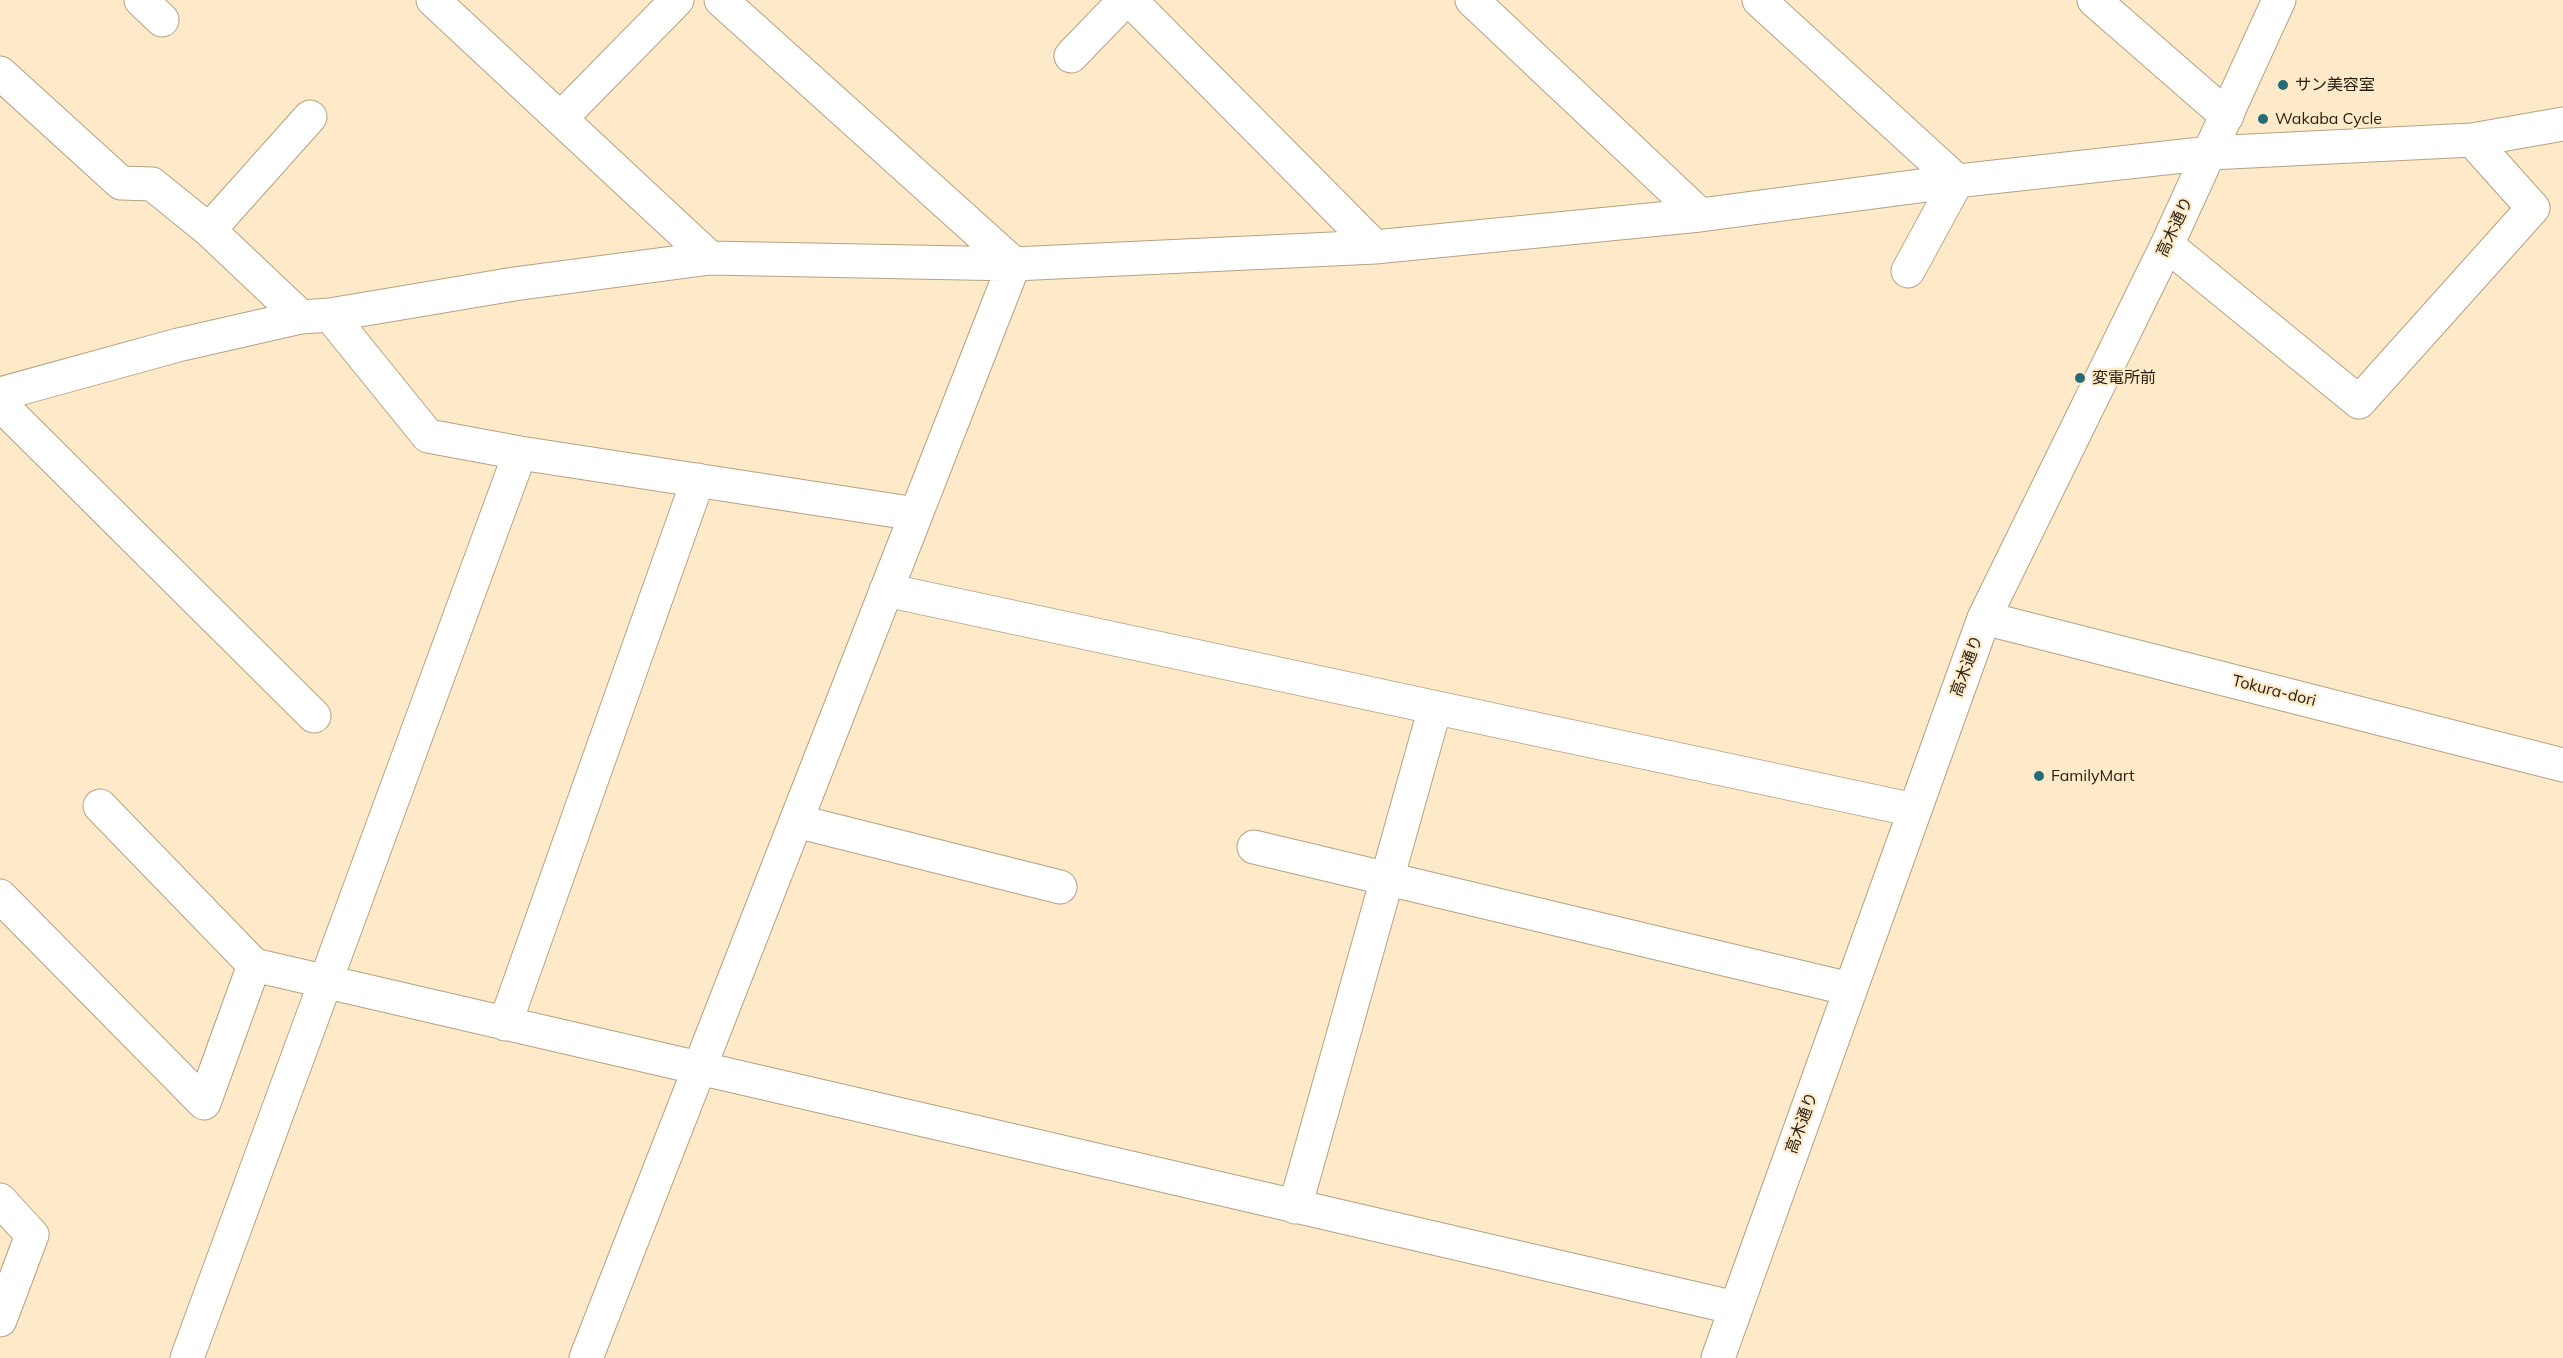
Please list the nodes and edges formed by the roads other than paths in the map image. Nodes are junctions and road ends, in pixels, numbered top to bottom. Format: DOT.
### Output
graph roads {
  1 [pos="433,0"];
  2 [pos="677,0"];
  3 [pos="722,0"];
  4 [pos="1125,0"];
  5 [pos="1130,0"];
  6 [pos="1472,0"];
  7 [pos="1759,0"];
  8 [pos="2094,0"];
  9 [pos="2279,0"];
  10 [pos="1071,56"];
  11 [pos="0,73"];
  12 [pos="2227,116"];
  13 [pos="310,117"];
  14 [pos="561,118"];
  15 [pos="2563,124"];
  16 [pos="2472,140"];
  17 [pos="2210,153"];
  18 [pos="1957,181"];
  19 [pos="1700,215"];
  20 [pos="209,230"];
  21 [pos="2168,245"];
  22 [pos="1375,247"];
  23 [pos="710,258"];
  24 [pos="1014,264"];
  25 [pos="1908,271"];
  26 [pos="316,316"];
  27 [pos="0,394"];
  28 [pos="0,404"];
  29 [pos="520,453"];
  30 [pos="698,480"];
  31 [pos="916,514"];
  32 [pos="886,590"];
  33 [pos="1984,618"];
  34 [pos="1435,708"];
  35 [pos="314,716"];
  36 [pos="2563,765"];
  37 [pos="100,806"];
  38 [pos="1914,810"];
  39 [pos="796,820"];
  40 [pos="1254,847"];
  41 [pos="1387,878"];
  42 [pos="1060,887"];
  43 [pos="0,896"];
  44 [pos="254,965"];
  45 [pos="326,983"];
  46 [pos="1850,989"];
  47 [pos="505,1024"];
  48 [pos="699,1068"];
  49 [pos="0,1200"];
  50 [pos="1295,1207"];
  51 [pos="1736,1308"];
  52 [pos="0,1320"];
  53 [pos="187,1358"];
  54 [pos="586,1358"];
  55 [pos="1718,1358"];
  1 -- 14 [label="street"];
  2 -- 14 [label="street"];
  3 -- 24 [label="street"];
  4 -- 10 [label="street"];
  5 -- 22 [label="street"];
  6 -- 19 [label="street"];
  7 -- 18 [label="street"];
  8 -- 12 [label="street"];
  9 -- 12 [label="street, 高木通り"];
  11 -- 20 [label="street"];
  12 -- 17 [label="street, 高木通り"];
  13 -- 20 [label="street"];
  14 -- 23 [label="street"];
  15 -- 16 [label="street"];
  16 -- 17 [label="street"];
  16 -- 21 [label="street"];
  17 -- 18 [label="street"];
  17 -- 21 [label="street, 高木通り"];
  18 -- 19 [label="street"];
  18 -- 25 [label="street"];
  19 -- 22 [label="street"];
  20 -- 26 [label="street"];
  21 -- 33 [label="street, 高木通り"];
  22 -- 24 [label="street"];
  23 -- 24 [label="street"];
  23 -- 26 [label="street"];
  24 -- 31 [label="street"];
  26 -- 27 [label="street"];
  26 -- 29 [label="street"];
  28 -- 35 [label="street"];
  29 -- 30 [label="street"];
  29 -- 45 [label="street"];
  30 -- 31 [label="street"];
  30 -- 47 [label="street"];
  31 -- 32 [label="street"];
  32 -- 34 [label="street"];
  32 -- 39 [label="street"];
  33 -- 36 [label="street, Tokura-dori"];
  33 -- 38 [label="street, 高木通り"];
  34 -- 38 [label="street"];
  34 -- 41 [label="street"];
  37 -- 44 [label="street"];
  38 -- 46 [label="street, 高木通り"];
  39 -- 42 [label="street"];
  39 -- 48 [label="street"];
  40 -- 41 [label="street"];
  41 -- 46 [label="street"];
  41 -- 50 [label="street"];
  43 -- 44 [label="street"];
  44 -- 45 [label="street"];
  45 -- 47 [label="street"];
  45 -- 53 [label="street"];
  46 -- 51 [label="street, 高木通り"];
  47 -- 48 [label="street"];
  48 -- 50 [label="street"];
  48 -- 54 [label="street"];
  49 -- 52 [label="street"];
  50 -- 51 [label="street"];
  51 -- 55 [label="street, 高木通り"];
}
